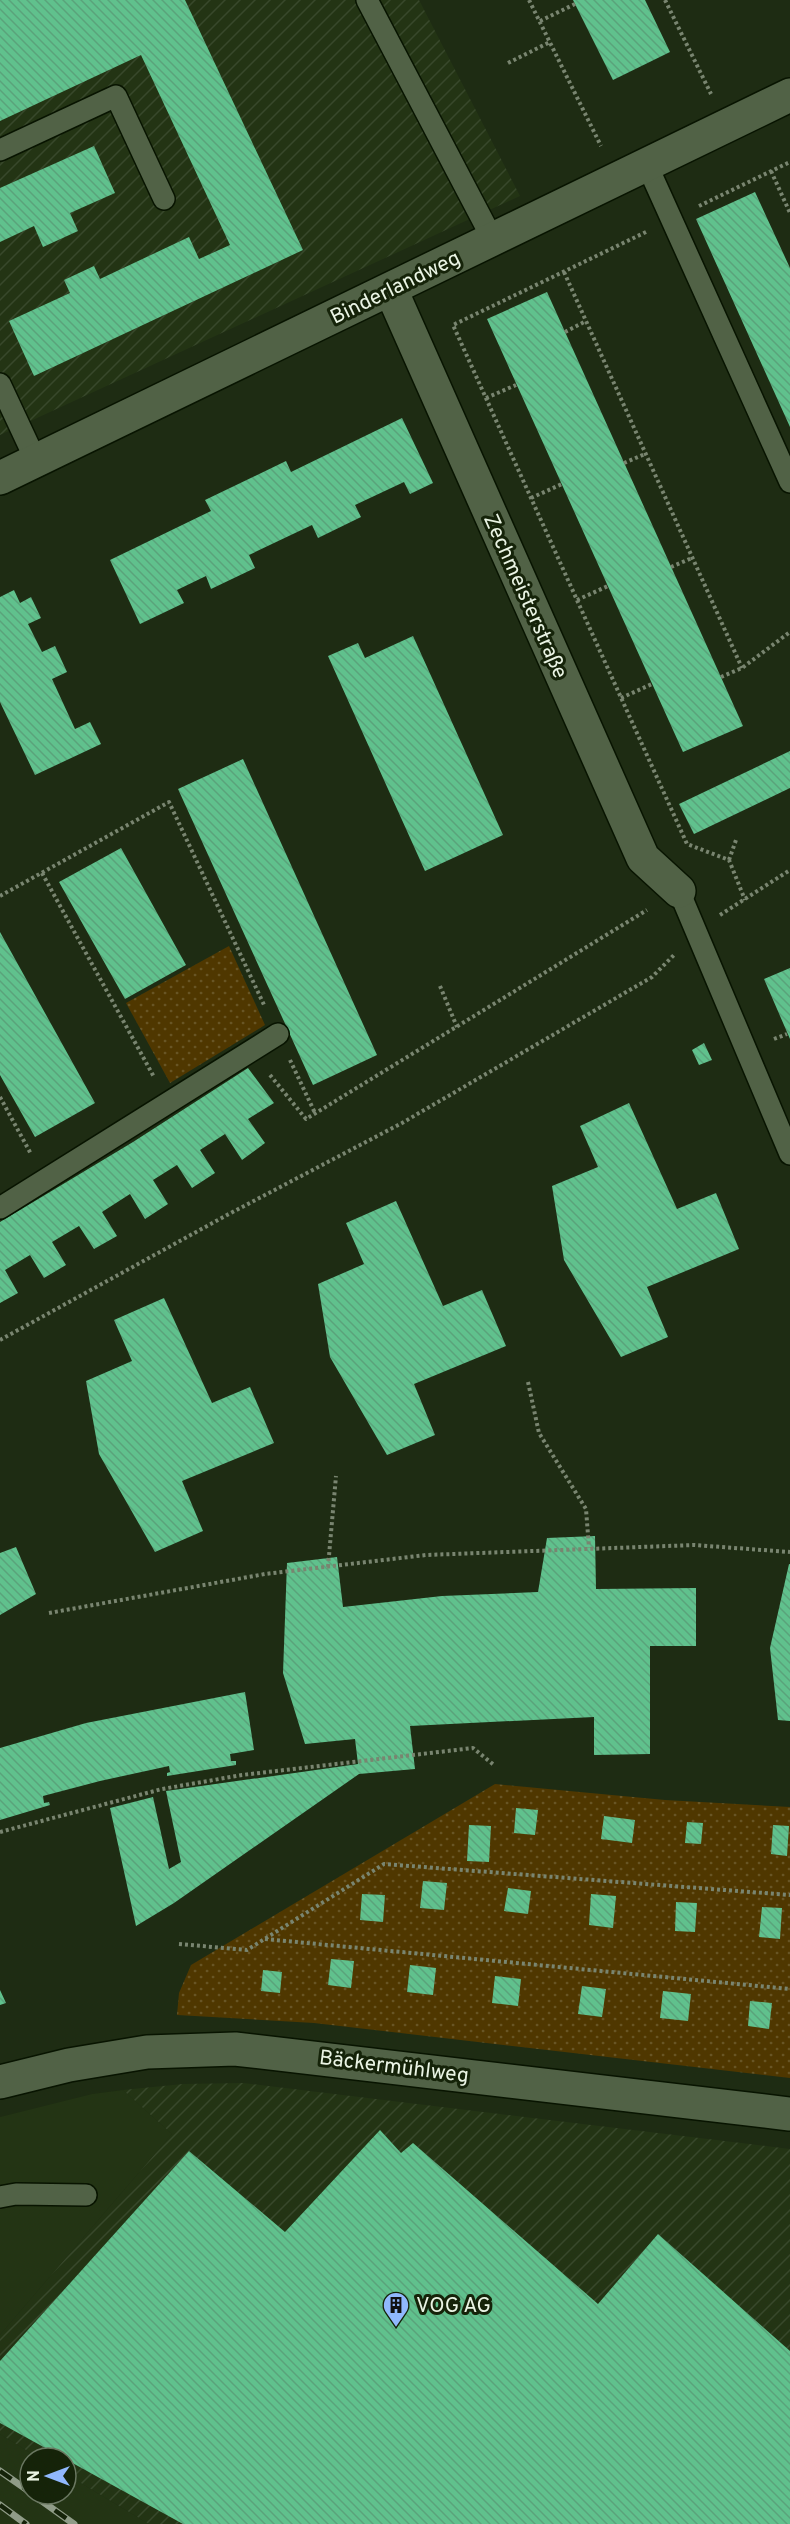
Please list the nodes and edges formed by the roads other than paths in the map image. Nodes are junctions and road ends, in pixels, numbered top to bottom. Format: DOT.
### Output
graph roads {
  1 [pos="367,0"];
  2 [pos="790,95"];
  3 [pos="0,150"];
  4 [pos="647,165"];
  5 [pos="164,199"];
  6 [pos="493,240"];
  7 [pos="391,290"];
  8 [pos="0,384"];
  9 [pos="36,460"];
  10 [pos="0,478"];
  11 [pos="790,482"];
  12 [pos="679,891"];
  13 [pos="278,1034"];
  14 [pos="790,1154"];
  15 [pos="0,1208"];
  16 [pos="0,2082"];
  17 [pos="790,2114"];
  18 [pos="86,2195"];
  19 [pos="0,2197"];
  1 -- 6 [label="lane"];
  2 -- 4 [label="street, Binderlandweg"];
  3 -- 5 [label="lane"];
  4 -- 6 [label="street, Binderlandweg"];
  4 -- 11 [label="lane"];
  6 -- 7 [label="street, Binderlandweg"];
  7 -- 9 [label="street, Binderlandweg"];
  7 -- 12 [label="street, Zechmeisterstraße"];
  8 -- 9 [label="lane"];
  9 -- 10 [label="street, Binderlandweg"];
  12 -- 14 [label="lane"];
  13 -- 15 [label="lane"];
  16 -- 17 [label="street, Bäckermühlweg"];
  18 -- 19 [label="lane"];
}
